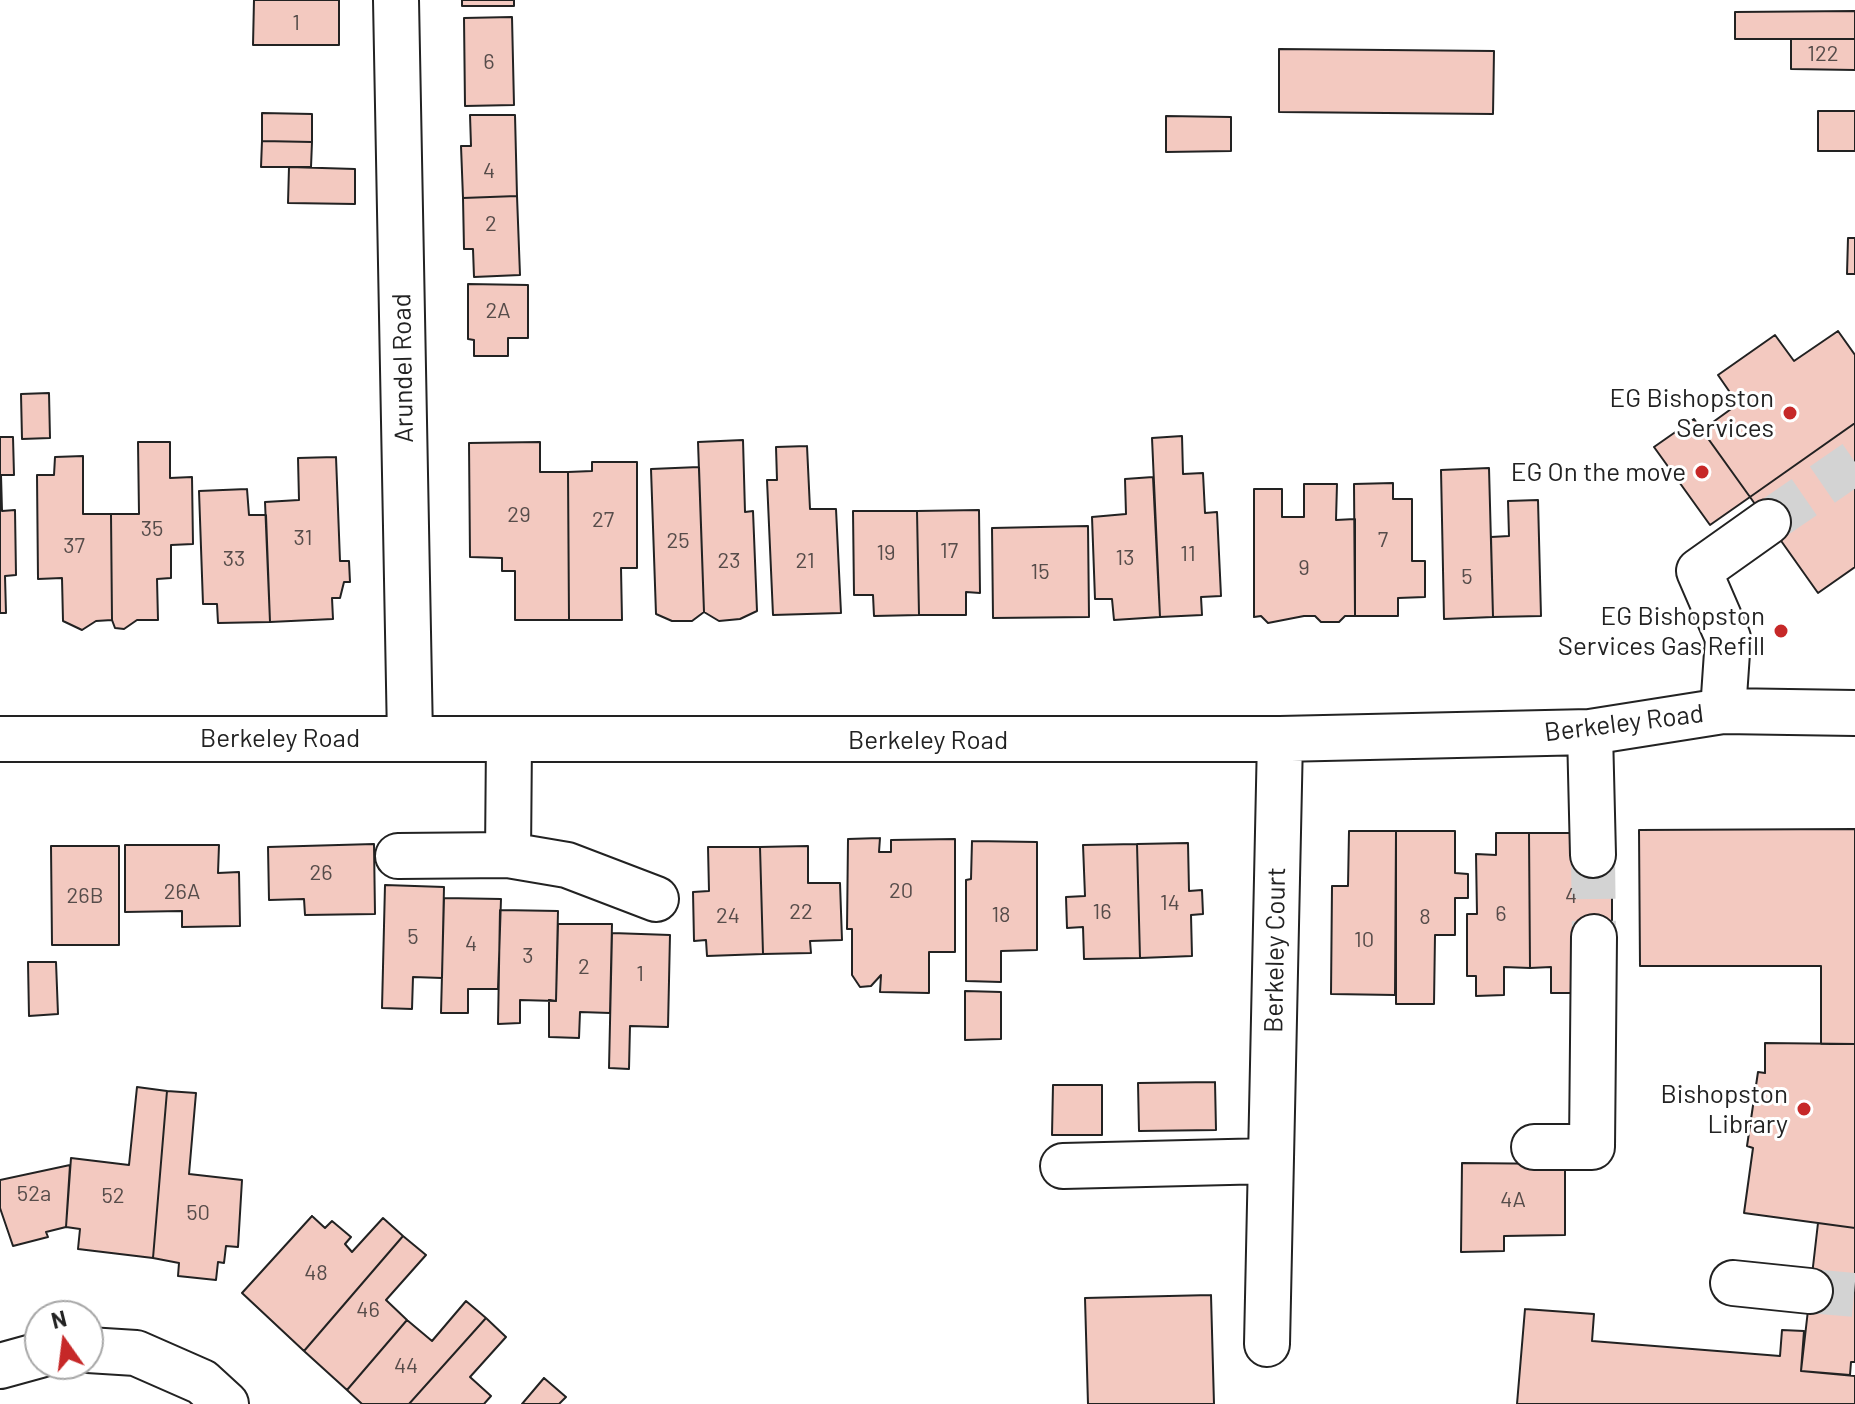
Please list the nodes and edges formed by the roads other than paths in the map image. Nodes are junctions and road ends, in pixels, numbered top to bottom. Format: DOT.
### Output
graph roads {
  1 [pos="396,0"];
  2 [pos="1768,522"];
  3 [pos="1723,711"];
  4 [pos="1855,713"];
  5 [pos="1590,732"];
  6 [pos="410,737"];
  7 [pos="0,739"];
  8 [pos="1280,739"];
  9 [pos="509,740"];
  10 [pos="508,855"];
  11 [pos="1593,855"];
  12 [pos="398,856"];
  13 [pos="656,899"];
  14 [pos="1594,937"];
  15 [pos="1534,1147"];
  16 [pos="1270,1161"];
  17 [pos="1063,1166"];
  18 [pos="1733,1283"];
  19 [pos="1810,1291"];
  20 [pos="1267,1344"];
  21 [pos="104,1351"];
  22 [pos="24,1359"];
  23 [pos="0,1366"];
  24 [pos="226,1404"];
  1 -- 6 [label="street, Arundel Road"];
  2 -- 3 [label="street"];
  3 -- 4 [label="street, Berkeley Road"];
  3 -- 5 [label="street, Berkeley Road"];
  5 -- 8 [label="street, Berkeley Road"];
  5 -- 11 [label="street"];
  6 -- 7 [label="street, Berkeley Road"];
  6 -- 9 [label="street, Berkeley Road"];
  8 -- 9 [label="street, Berkeley Road"];
  8 -- 16 [label="street, Berkeley Court"];
  9 -- 10 [label="street"];
  10 -- 12 [label="street"];
  10 -- 13 [label="street"];
  14 -- 15 [label="street"];
  16 -- 17 [label="street"];
  16 -- 20 [label="street, Berkeley Court"];
  18 -- 19 [label="street"];
  21 -- 24 [label="street"];
  22 -- 23 [label="street"];
}
